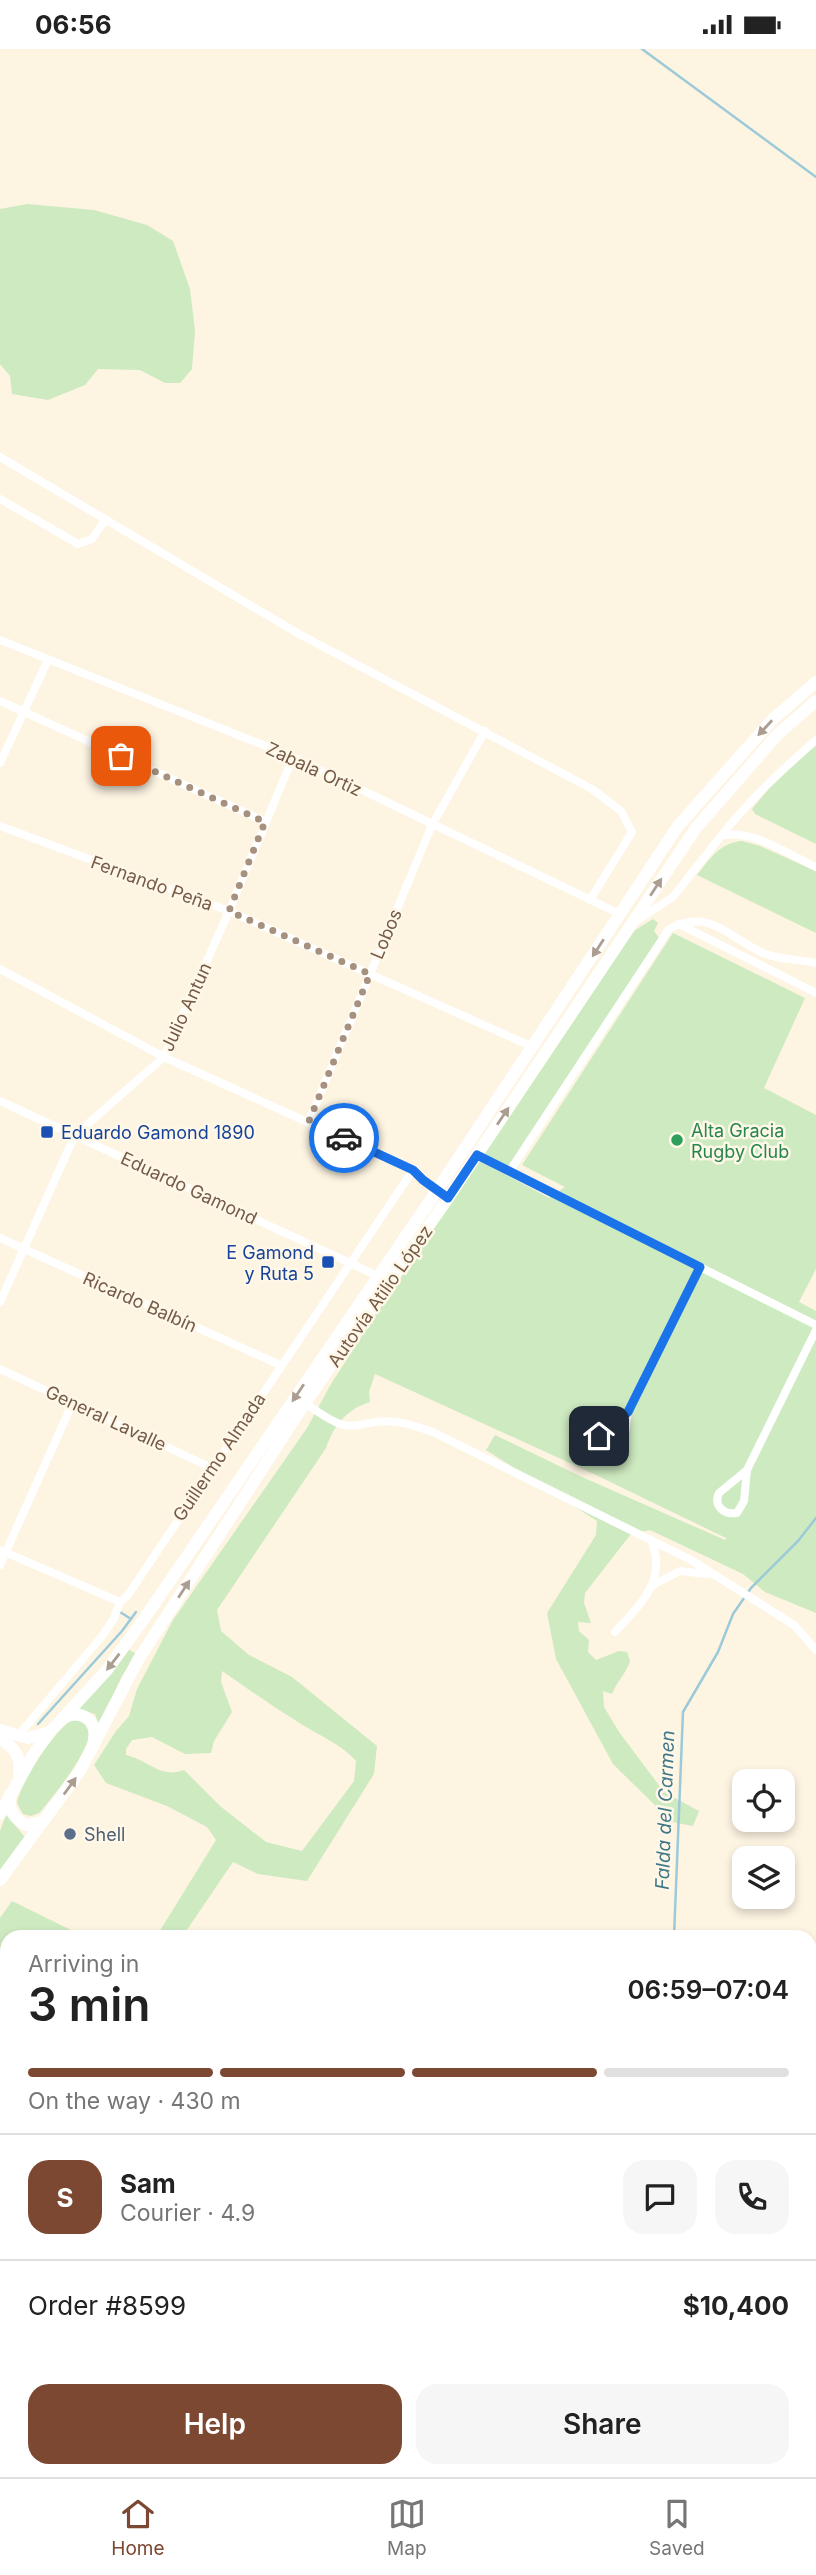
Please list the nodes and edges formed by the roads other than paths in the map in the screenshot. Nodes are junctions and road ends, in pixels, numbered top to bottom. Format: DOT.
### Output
graph roads {
  1 [pos="0,457"];
  2 [pos="0,499"];
  3 [pos="105,520"];
  4 [pos="0,640"];
  5 [pos="48,660"];
  6 [pos="816,682"];
  7 [pos="0,701"];
  8 [pos="816,701"];
  9 [pos="24,712"];
  10 [pos="485,731"];
  11 [pos="816,740"];
  12 [pos="293,758"];
  13 [pos="0,763"];
  14 [pos="265,822"];
  15 [pos="432,825"];
  16 [pos="0,826"];
  17 [pos="721,837"];
  18 [pos="816,867"];
  19 [pos="590,900"];
  20 [pos="229,911"];
  21 [pos="620,914"];
  22 [pos="632,923"];
  23 [pos="678,924"];
  24 [pos="816,963"];
  25 [pos="0,969"];
  26 [pos="370,974"];
  27 [pos="816,993"];
  28 [pos="533,1047"];
  29 [pos="164,1057"];
  30 [pos="0,1101"];
  31 [pos="309,1121"];
  32 [pos="75,1135"];
  33 [pos="477,1155"];
  34 [pos="413,1170"];
  35 [pos="509,1172"];
  36 [pos="437,1189"];
  37 [pos="448,1198"];
  38 [pos="0,1238"];
  39 [pos="24,1249"];
  40 [pos="350,1263"];
  41 [pos="700,1267"];
  42 [pos="378,1276"];
  43 [pos="0,1302"];
  44 [pos="816,1325"];
  45 [pos="816,1330"];
  46 [pos="280,1365"];
  47 [pos="0,1369"];
  48 [pos="72,1402"];
  49 [pos="305,1403"];
  50 [pos="628,1412"];
  51 [pos="212,1468"];
  52 [pos="747,1470"];
  53 [pos="651,1541"];
  54 [pos="3,1551"];
  55 [pos="0,1565"];
  56 [pos="714,1575"];
  57 [pos="651,1586"];
  58 [pos="120,1602"];
  59 [pos="615,1632"];
  60 [pos="816,1650"];
  61 [pos="63,1719"];
  62 [pos="0,1730"];
  63 [pos="50,1731"];
  64 [pos="17,1737"];
  65 [pos="0,1739"];
  66 [pos="93,1745"];
  67 [pos="18,1778"];
  68 [pos="10,1794"];
  69 [pos="0,1814"];
  70 [pos="43,1822"];
  71 [pos="0,1880"];
  1 -- 3 [label="street"];
  2 -- 3 [label="street"];
  3 -- 10 [label="street"];
  4 -- 5 [label="street, Zabala Ortiz"];
  5 -- 9 [label="street"];
  5 -- 12 [label="street, Zabala Ortiz"];
  6 -- 21 [label="main road, Autovía Atilio López, one-way"];
  7 -- 9 [label="street"];
  22 -- 8 [label="main road, Autovía Atilio López, one-way"];
  9 -- 13 [label="street"];
  9 -- 14 [label="street"];
  10 -- 15 [label="street, Lobos"];
  10 -- 19 [label="street"];
  11 -- 17 [label="street"];
  12 -- 14 [label="street, Julio Antun"];
  12 -- 15 [label="street, Zabala Ortiz"];
  14 -- 20 [label="street, Julio Antun"];
  15 -- 19 [label="street, Zabala Ortiz"];
  15 -- 26 [label="street, Lobos"];
  16 -- 20 [label="street, Fernando Peña"];
  17 -- 18 [label="street"];
  17 -- 22 [label="street"];
  19 -- 21 [label="street, Zabala Ortiz"];
  20 -- 26 [label="street, Fernando Peña"];
  20 -- 29 [label="street, Julio Antun"];
  21 -- 28 [label="main road, Autovía Atilio López, one-way"];
  33 -- 22 [label="main road, Autovía Atilio López, one-way"];
  23 -- 24 [label="street"];
  23 -- 27 [label="street"];
  23 -- 35 [label="street"];
  25 -- 29 [label="street"];
  26 -- 28 [label="street, Fernando Peña"];
  26 -- 31 [label="street, Lobos"];
  28 -- 36 [label="main road, Autovía Atilio López"];
  29 -- 31 [label="street"];
  29 -- 32 [label="street, Julio Antun"];
  30 -- 32 [label="street, Eduardo Gamond"];
  31 -- 34 [label="street"];
  32 -- 39 [label="street, Julio Antun"];
  32 -- 40 [label="street, Eduardo Gamond"];
  33 -- 35 [label="street"];
  33 -- 37 [label="main road, Autovía Atilio López"];
  34 -- 36 [label="street"];
  34 -- 40 [label="street, Guillermo Almada"];
  35 -- 41 [label="street"];
  36 -- 37 [label="street"];
  36 -- 42 [label="main road, Autovía Atilio López"];
  37 -- 49 [label="main road, Autovía Atilio López"];
  38 -- 39 [label="street, Ricardo Balbín"];
  39 -- 43 [label="street, Julio Antun"];
  39 -- 46 [label="street, Ricardo Balbín"];
  40 -- 42 [label="street, Eduardo Gamond"];
  40 -- 46 [label="street, Guillermo Almada"];
  41 -- 44 [label="street"];
  41 -- 50 [label="street"];
  42 -- 61 [label="main road, Autovía Atilio López, one-way"];
  45 -- 52 [label="street"];
  46 -- 51 [label="street, Guillermo Almada"];
  47 -- 48 [label="street, General Lavalle"];
  48 -- 51 [label="street, General Lavalle"];
  48 -- 54 [label="street"];
  49 -- 53 [label="street"];
  66 -- 49 [label="main road, Autovía Atilio López, one-way"];
  50 -- 50 [label="street"];
  51 -- 58 [label="street, Guillermo Almada"];
  52 -- 52 [label="street"];
  53 -- 56 [label="street"];
  53 -- 57 [label="street"];
  54 -- 55 [label="street"];
  54 -- 58 [label="street"];
  56 -- 57 [label="street"];
  56 -- 60 [label="street"];
  57 -- 59 [label="street"];
  58 -- 64 [label="street, Guillermo Almada"];
  61 -- 63 [label="main road, Autovía Atilio López"];
  61 -- 66 [label="main road"];
  62 -- 64 [label="main road"];
  63 -- 64 [label="main road"];
  63 -- 67 [label="main road, Autovía Atilio López"];
  65 -- 67 [label="main road"];
  70 -- 66 [label="main road, Autovía Atilio López, one-way"];
  67 -- 68 [label="main road, Autovía Atilio López"];
  68 -- 69 [label="main road, Autovía Atilio López"];
  68 -- 70 [label="main road"];
  70 -- 71 [label="main road, Autovía Atilio López"];
}
